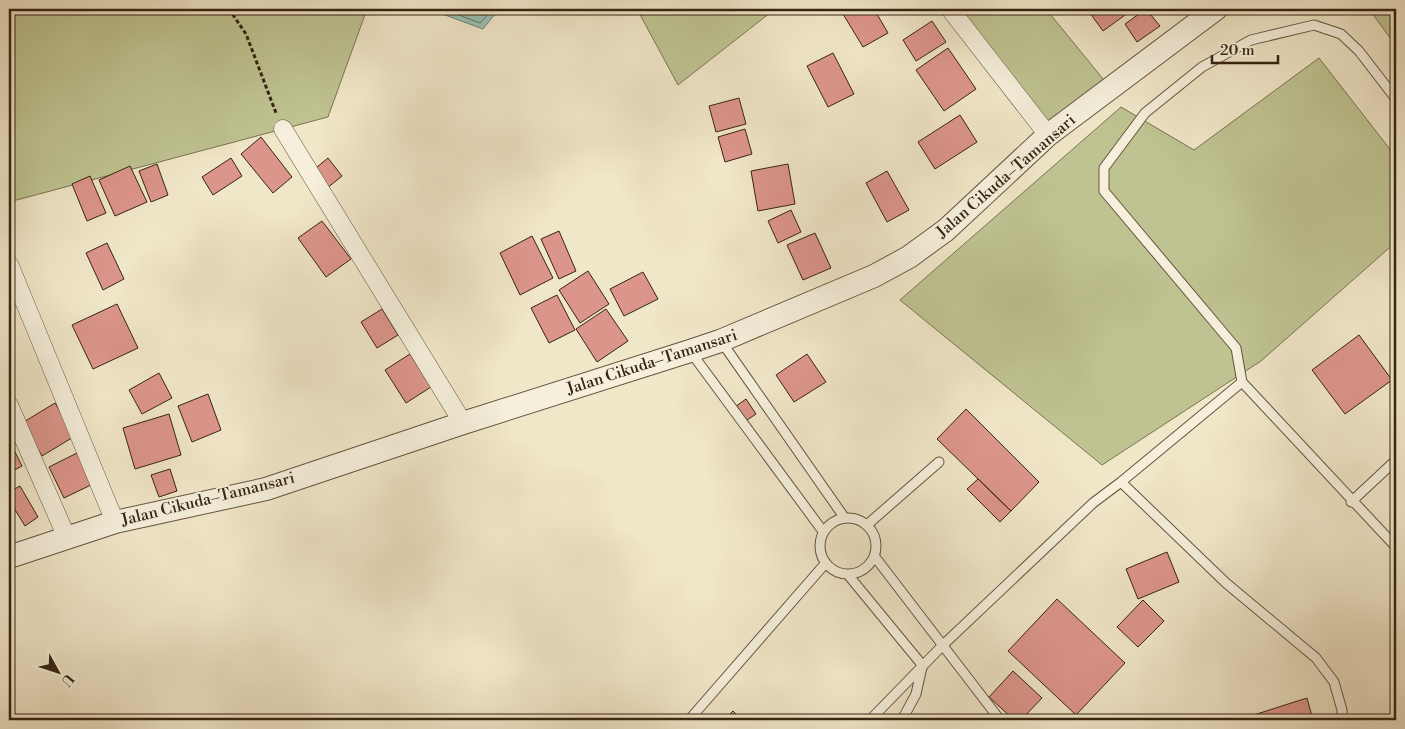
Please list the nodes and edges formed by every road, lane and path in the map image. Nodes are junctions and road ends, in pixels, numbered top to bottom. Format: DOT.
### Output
graph roads {
  1 [pos="229,9"];
  2 [pos="950,9"];
  3 [pos="1216,9"];
  4 [pos="1396,99"];
  5 [pos="282,129"];
  6 [pos="1048,135"];
  7 [pos="9,264"];
  8 [pos="720,341"];
  9 [pos="690,351"];
  10 [pos="1242,382"];
  11 [pos="9,405"];
  12 [pos="463,423"];
  13 [pos="1396,460"];
  14 [pos="939,462"];
  15 [pos="1121,482"];
  16 [pos="1351,502"];
  17 [pos="844,516"];
  18 [pos="115,522"];
  19 [pos="868,524"];
  20 [pos="822,530"];
  21 [pos="67,538"];
  22 [pos="1396,547"];
  23 [pos="9,557"];
  24 [pos="875,557"];
  25 [pos="824,565"];
  26 [pos="849,576"];
  27 [pos="943,645"];
  28 [pos="922,666"];
  29 [pos="689,720"];
  30 [pos="870,720"];
  31 [pos="902,720"];
  32 [pos="1000,720"];
  33 [pos="1342,720"];
  1 -- 5 [label="path"];
  2 -- 6 [label="street"];
  3 -- 6 [label="street, Jalan Cikuda–Tamansari"];
  4 -- 10 [label="lane"];
  5 -- 12 [label="street"];
  6 -- 8 [label="street, Jalan Cikuda–Tamansari"];
  7 -- 18 [label="street"];
  8 -- 9 [label="street, Jalan Cikuda–Tamansari"];
  8 -- 17 [label="lane"];
  9 -- 12 [label="street, Jalan Cikuda–Tamansari"];
  9 -- 20 [label="lane"];
  10 -- 15 [label="lane"];
  10 -- 16 [label="lane"];
  11 -- 21 [label="street"];
  12 -- 18 [label="street, Jalan Cikuda–Tamansari"];
  13 -- 16 [label="lane"];
  14 -- 19 [label="lane"];
  15 -- 27 [label="lane"];
  15 -- 33 [label="lane"];
  16 -- 22 [label="lane"];
  17 -- 19 [label="lane"];
  17 -- 20 [label="lane"];
  18 -- 21 [label="street, Jalan Cikuda–Tamansari"];
  19 -- 24 [label="lane"];
  20 -- 25 [label="lane"];
  21 -- 23 [label="street, Jalan Cikuda–Tamansari"];
  24 -- 26 [label="lane"];
  24 -- 27 [label="lane"];
  25 -- 26 [label="lane"];
  25 -- 29 [label="lane"];
  26 -- 28 [label="lane"];
  27 -- 28 [label="lane"];
  27 -- 32 [label="lane"];
  28 -- 30 [label="lane"];
  28 -- 31 [label="lane"];
}
